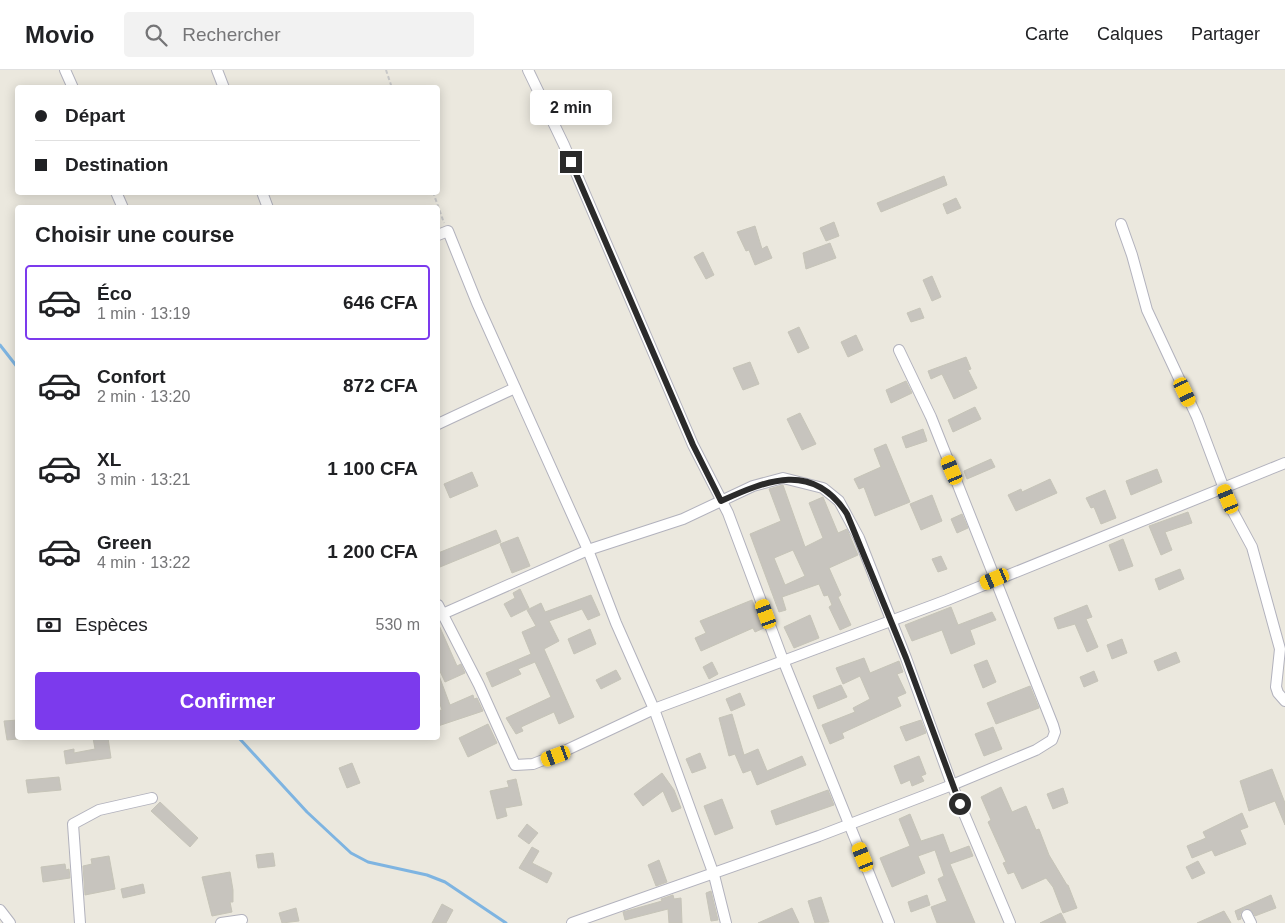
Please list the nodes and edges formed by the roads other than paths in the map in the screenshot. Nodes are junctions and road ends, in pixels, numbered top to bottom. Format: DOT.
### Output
graph roads {
  1 [pos="66,70"];
  2 [pos="217,70"];
  3 [pos="528,70"];
  4 [pos="72,85"];
  5 [pos="223,85"];
  6 [pos="1121,224"];
  7 [pos="442,233"];
  8 [pos="899,350"];
  9 [pos="515,388"];
  10 [pos="440,423"];
  11 [pos="1285,464"];
  12 [pos="1223,489"];
  13 [pos="721,501"];
  14 [pos="588,550"];
  15 [pos="995,579"];
  16 [pos="440,611"];
  17 [pos="440,613"];
  18 [pos="890,620"];
  19 [pos="783,660"];
  20 [pos="1285,701"];
  21 [pos="654,709"];
  22 [pos="952,785"];
  23 [pos="152,798"];
  24 [pos="850,824"];
  25 [pos="714,875"];
  26 [pos="0,910"];
  27 [pos="242,920"];
  28 [pos="10,923"];
  29 [pos="80,923"];
  30 [pos="221,923"];
  31 [pos="572,923"];
  32 [pos="726,923"];
  33 [pos="889,923"];
  34 [pos="1010,923"];
  1 -- 4 [label="street"];
  2 -- 5 [label="street"];
  3 -- 13 [label="street"];
  6 -- 12 [label="street"];
  7 -- 9 [label="street"];
  8 -- 15 [label="street"];
  9 -- 10 [label="street"];
  9 -- 14 [label="street"];
  11 -- 12 [label="street"];
  12 -- 15 [label="street"];
  12 -- 20 [label="street"];
  13 -- 14 [label="street"];
  13 -- 18 [label="street"];
  13 -- 19 [label="street"];
  14 -- 16 [label="street"];
  14 -- 21 [label="street"];
  15 -- 18 [label="street"];
  15 -- 22 [label="street"];
  17 -- 21 [label="street"];
  18 -- 19 [label="street"];
  18 -- 22 [label="street"];
  19 -- 21 [label="street"];
  19 -- 24 [label="street"];
  21 -- 25 [label="street"];
  22 -- 24 [label="street"];
  22 -- 34 [label="street"];
  23 -- 29 [label="street"];
  24 -- 25 [label="street"];
  24 -- 33 [label="street"];
  25 -- 31 [label="street"];
  25 -- 32 [label="street"];
  26 -- 28 [label="street"];
  27 -- 30 [label="street"];
}
